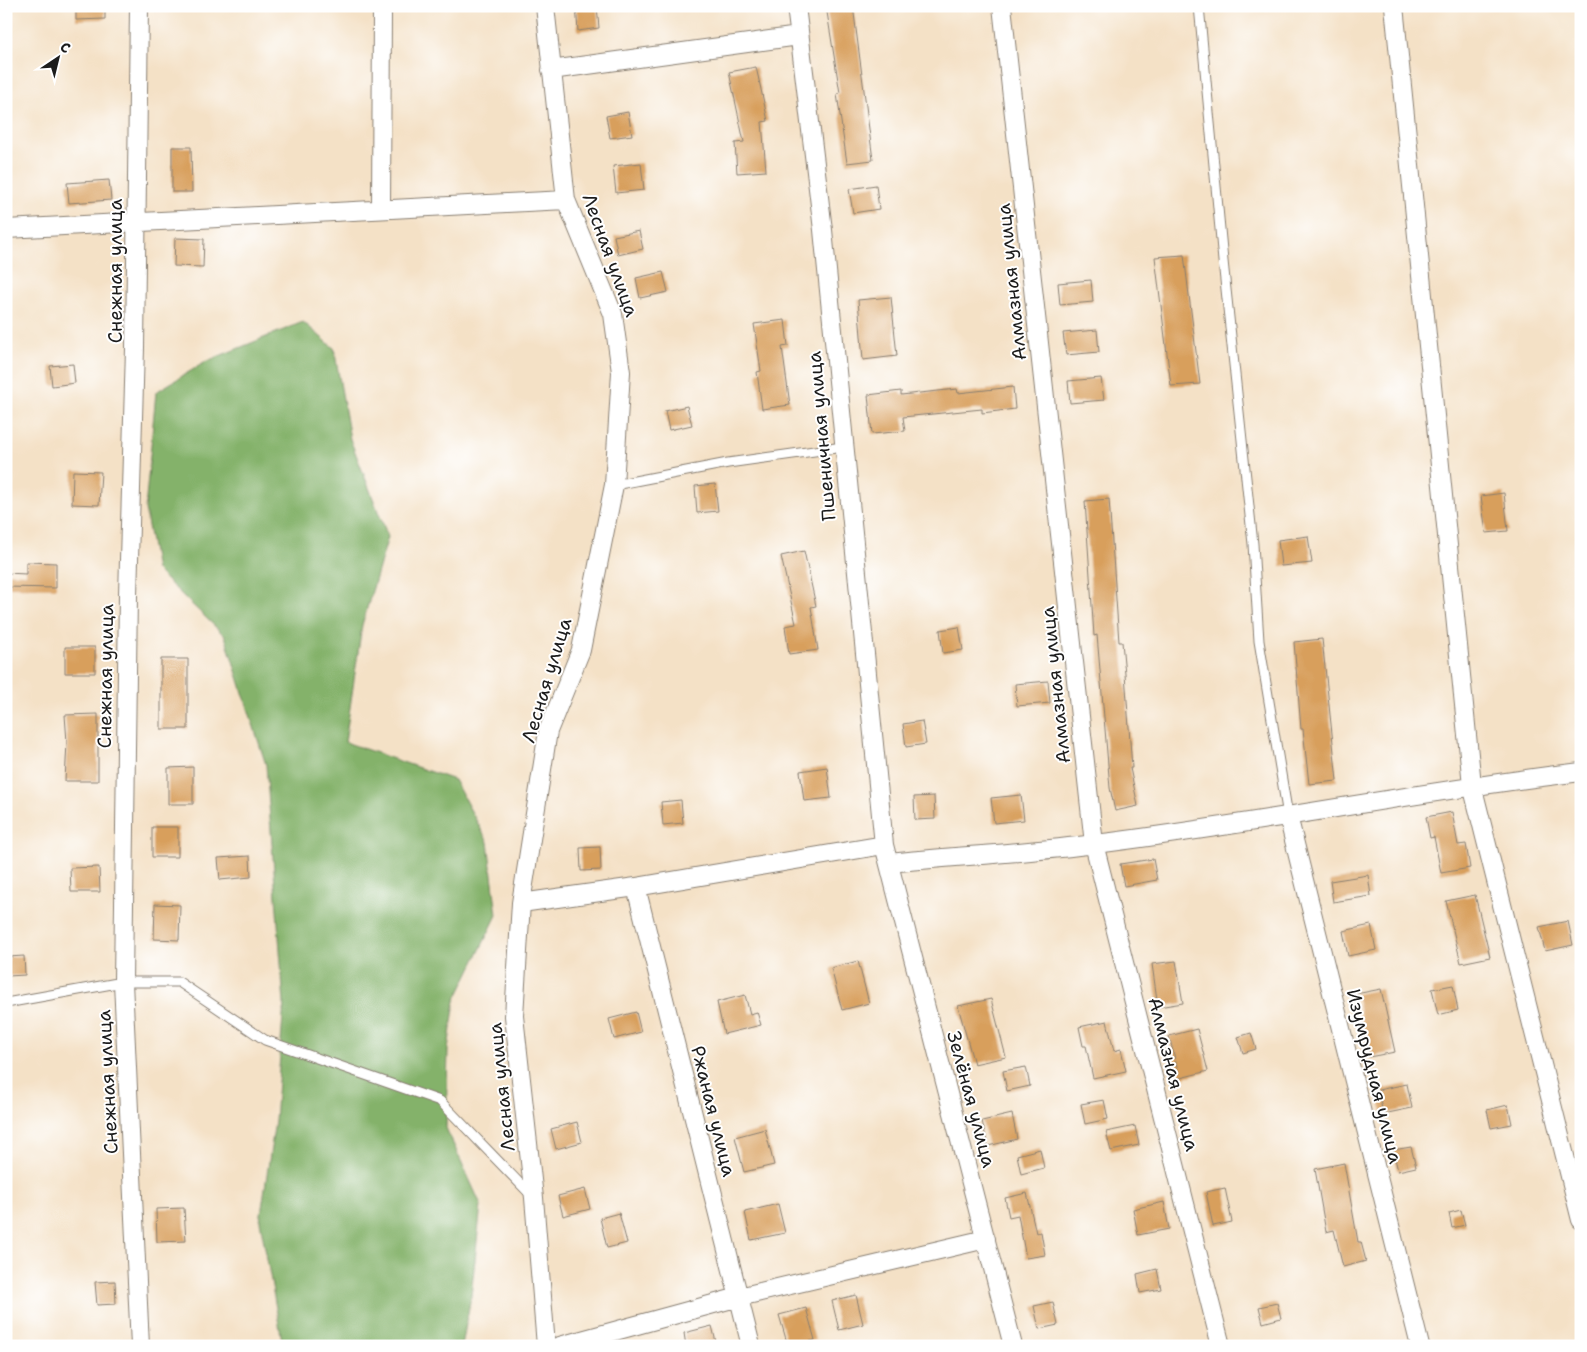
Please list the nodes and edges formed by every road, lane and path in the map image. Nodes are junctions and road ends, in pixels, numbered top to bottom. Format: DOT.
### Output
graph roads {
  1 [pos="139,6"];
  2 [pos="382,6"];
  3 [pos="545,6"];
  4 [pos="796,6"];
  5 [pos="1002,6"];
  6 [pos="1199,6"];
  7 [pos="1394,6"];
  8 [pos="799,36"];
  9 [pos="551,70"];
  10 [pos="566,200"];
  11 [pos="380,210"];
  12 [pos="136,222"];
  13 [pos="6,229"];
  14 [pos="844,447"];
  15 [pos="614,485"];
  16 [pos="1581,772"];
  17 [pos="1472,785"];
  18 [pos="1288,816"];
  19 [pos="1094,844"];
  20 [pos="884,845"];
  21 [pos="888,863"];
  22 [pos="636,887"];
  23 [pos="521,903"];
  24 [pos="123,982"];
  25 [pos="6,1003"];
  26 [pos="534,1198"];
  27 [pos="1581,1220"];
  28 [pos="986,1239"];
  29 [pos="739,1297"];
  30 [pos="140,1346"];
  31 [pos="546,1346"];
  32 [pos="560,1346"];
  33 [pos="751,1346"];
  34 [pos="1013,1346"];
  35 [pos="1221,1346"];
  36 [pos="1420,1346"];
  1 -- 12 [label="street, Снежная улица"];
  2 -- 11 [label="street"];
  3 -- 9 [label="street, Лесная улица"];
  4 -- 8 [label="street, Пшеничная улица"];
  5 -- 19 [label="street, Алмазная улица"];
  6 -- 18 [label="lane"];
  7 -- 17 [label="street"];
  8 -- 9 [label="street"];
  8 -- 14 [label="street, Пшеничная улица"];
  9 -- 10 [label="street, Лесная улица"];
  10 -- 11 [label="street"];
  10 -- 15 [label="street, Лесная улица"];
  11 -- 12 [label="street"];
  12 -- 13 [label="street"];
  12 -- 24 [label="street, Снежная улица"];
  14 -- 15 [label="lane"];
  14 -- 20 [label="street, Пшеничная улица"];
  15 -- 23 [label="street, Лесная улица"];
  16 -- 17 [label="street"];
  17 -- 18 [label="street"];
  17 -- 27 [label="street"];
  18 -- 19 [label="street"];
  18 -- 36 [label="street, Изумрудная улица"];
  19 -- 21 [label="street"];
  19 -- 35 [label="street, Алмазная улица"];
  20 -- 21 [label="street, Пшеничная улица"];
  20 -- 22 [label="street"];
  21 -- 28 [label="street, Зелёная улица"];
  22 -- 23 [label="street"];
  22 -- 29 [label="street, Ржаная улица"];
  23 -- 26 [label="street, Лесная улица"];
  24 -- 25 [label="lane"];
  24 -- 26 [label="lane"];
  24 -- 30 [label="street, Снежная улица"];
  26 -- 31 [label="street, Лесная улица"];
  28 -- 29 [label="street"];
  28 -- 34 [label="street, Зелёная улица"];
  29 -- 32 [label="street"];
  29 -- 33 [label="street, Ржаная улица"];
}
